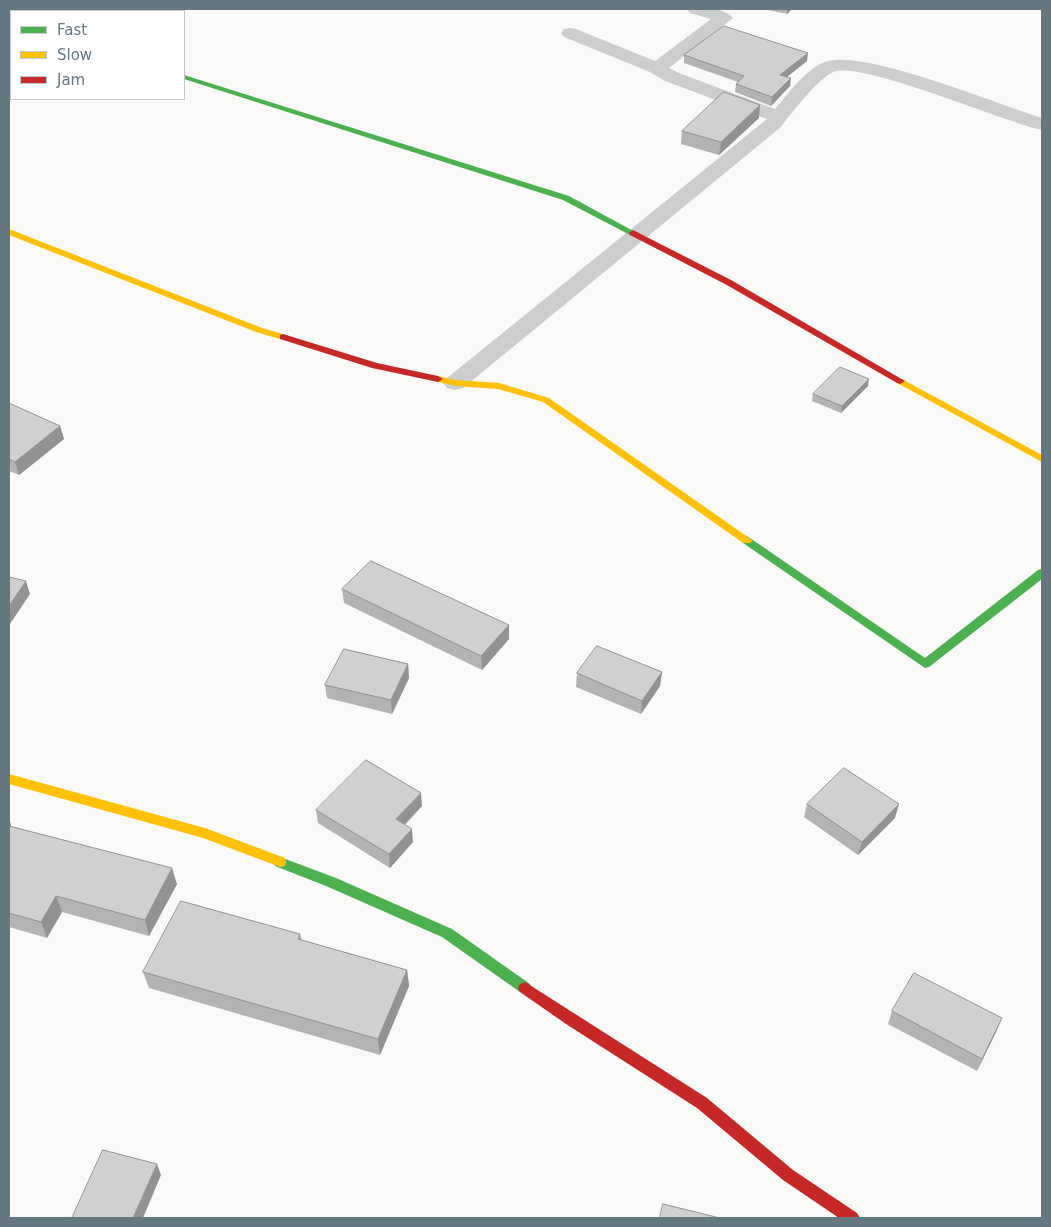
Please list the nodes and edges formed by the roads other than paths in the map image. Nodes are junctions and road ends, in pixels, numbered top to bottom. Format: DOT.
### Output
graph roads {
  1 [pos="696,9"];
  2 [pos="570,33"];
  3 [pos="657,68"];
  4 [pos="185,77"];
  5 [pos="778,117"];
  6 [pos="1042,124"];
  7 [pos="9,232"];
  8 [pos="636,236"];
  9 [pos="455,383"];
  10 [pos="1042,459"];
  11 [pos="1042,573"];
  12 [pos="9,779"];
  13 [pos="852,1218"];
  1 -- 3 [label="street"];
  2 -- 3 [label="street"];
  3 -- 5 [label="street"];
  4 -- 8 [label="street"];
  5 -- 6 [label="street"];
  5 -- 8 [label="street"];
  7 -- 9 [label="street"];
  8 -- 9 [label="street"];
  8 -- 10 [label="street"];
  9 -- 11 [label="street"];
  12 -- 13 [label="street"];
}
